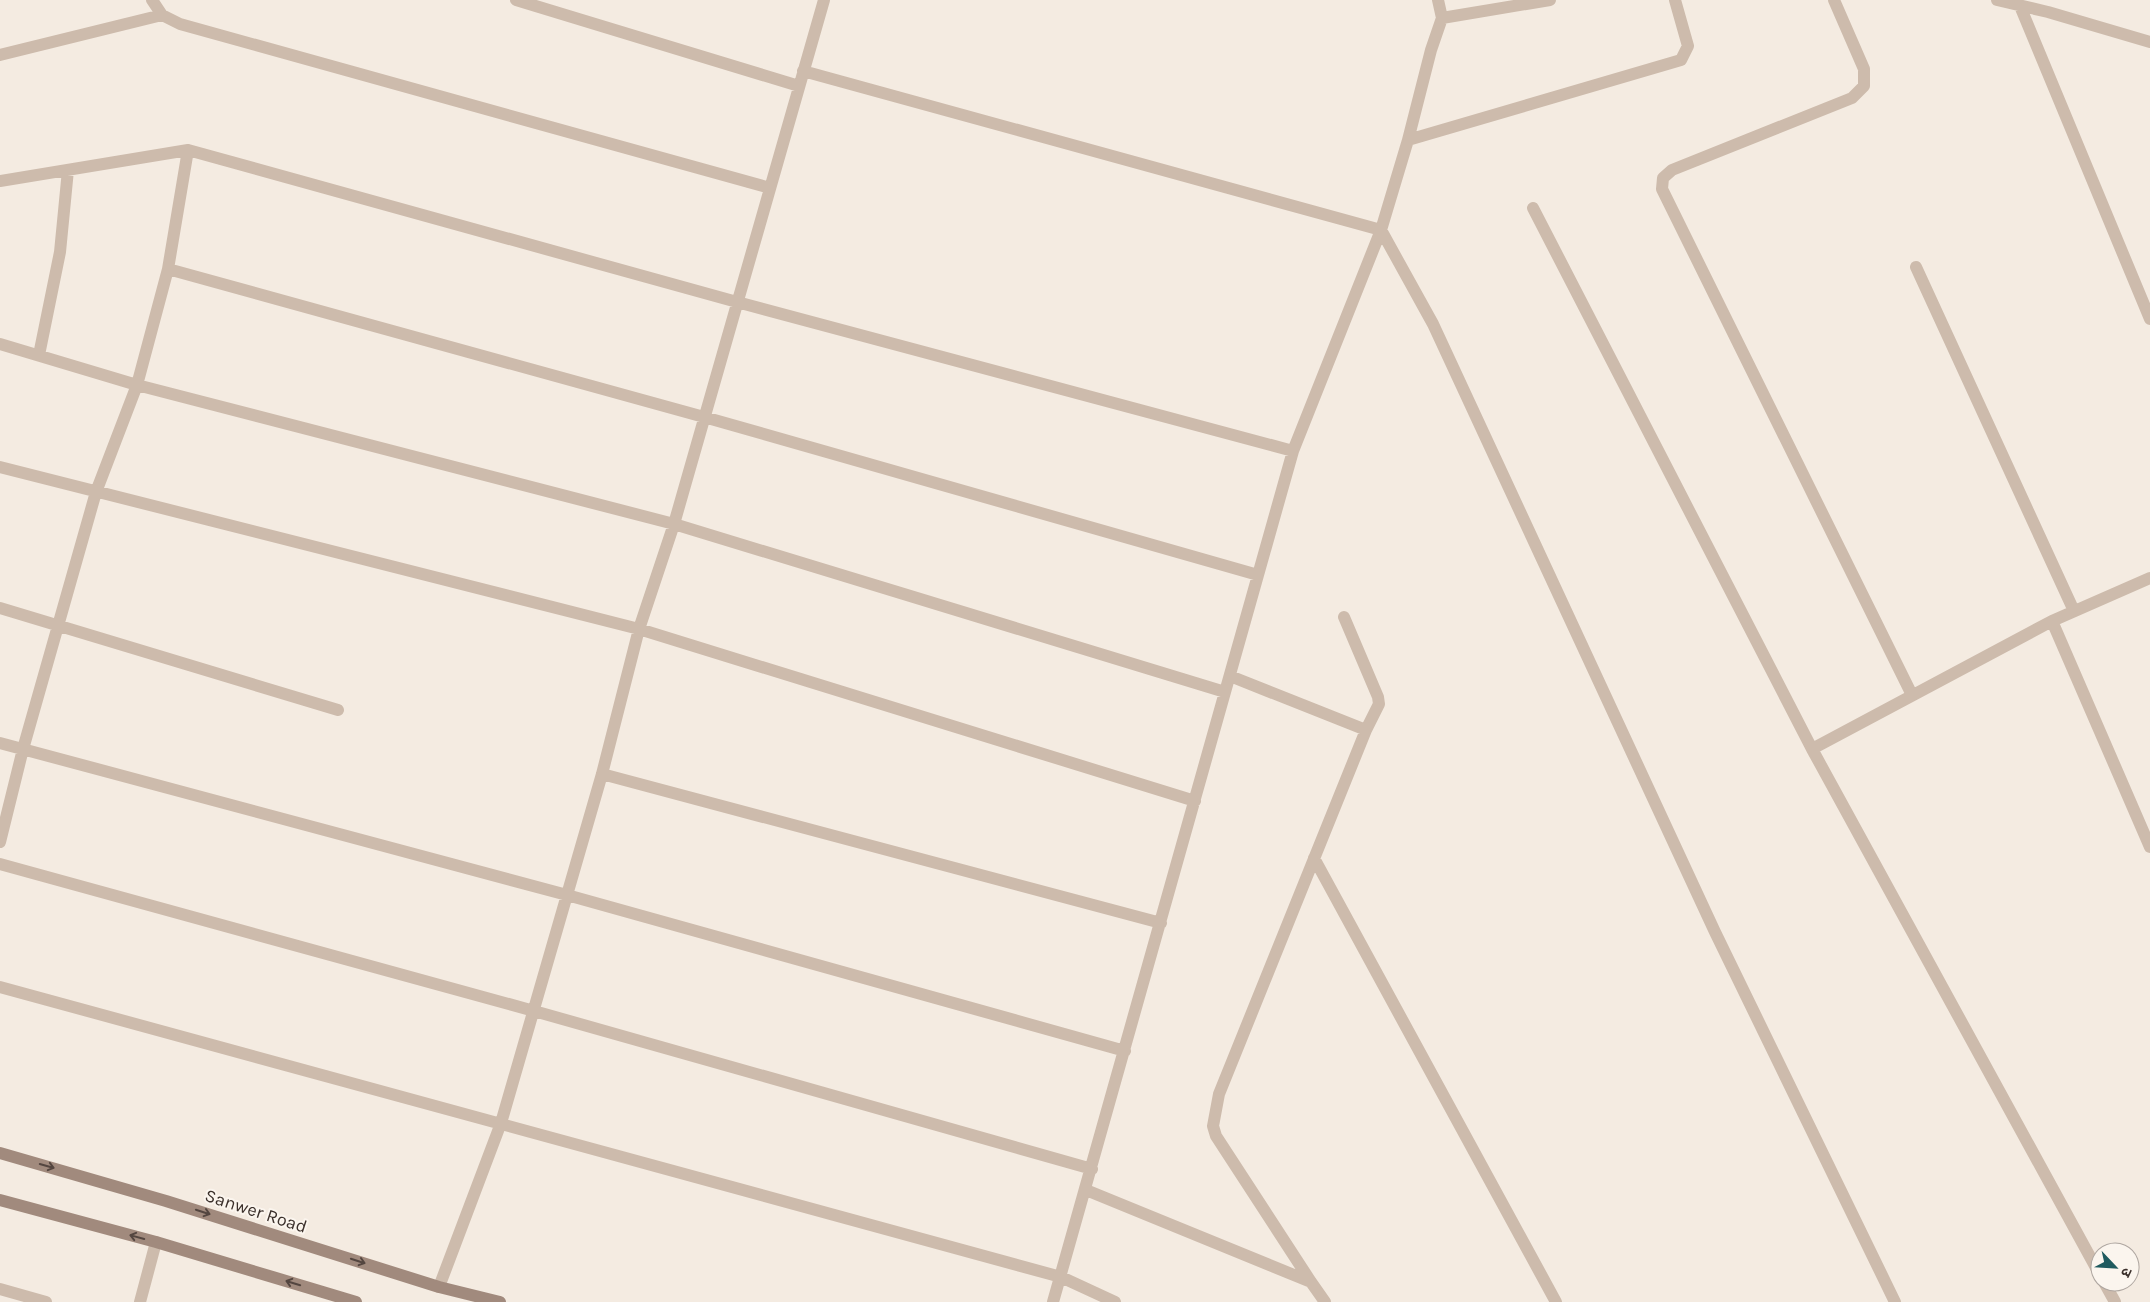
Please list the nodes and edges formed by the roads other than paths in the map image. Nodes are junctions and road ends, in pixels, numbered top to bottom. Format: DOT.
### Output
graph roads {
  1 [pos="152,0"];
  2 [pos="516,0"];
  3 [pos="824,0"];
  4 [pos="1438,0"];
  5 [pos="1550,0"];
  6 [pos="1674,0"];
  7 [pos="1834,0"];
  8 [pos="1997,0"];
  9 [pos="2020,6"];
  10 [pos="162,15"];
  11 [pos="1442,18"];
  12 [pos="2150,42"];
  13 [pos="0,55"];
  14 [pos="803,71"];
  15 [pos="799,86"];
  16 [pos="1408,140"];
  17 [pos="188,150"];
  18 [pos="68,170"];
  19 [pos="0,181"];
  20 [pos="770,188"];
  21 [pos="1533,208"];
  22 [pos="1381,230"];
  23 [pos="1916,267"];
  24 [pos="168,269"];
  25 [pos="737,302"];
  26 [pos="2150,319"];
  27 [pos="0,344"];
  28 [pos="39,356"];
  29 [pos="137,385"];
  30 [pos="704,417"];
  31 [pos="1292,451"];
  32 [pos="0,467"];
  33 [pos="96,492"];
  34 [pos="674,524"];
  35 [pos="1258,575"];
  36 [pos="2150,578"];
  37 [pos="0,608"];
  38 [pos="2074,611"];
  39 [pos="1344,617"];
  40 [pos="2052,621"];
  41 [pos="59,626"];
  42 [pos="639,630"];
  43 [pos="1230,676"];
  44 [pos="1226,692"];
  45 [pos="1912,696"];
  46 [pos="338,710"];
  47 [pos="1366,730"];
  48 [pos="0,743"];
  49 [pos="1812,748"];
  50 [pos="23,750"];
  51 [pos="602,774"];
  52 [pos="1195,801"];
  53 [pos="0,842"];
  54 [pos="2150,847"];
  55 [pos="1314,858"];
  56 [pos="0,864"];
  57 [pos="567,895"];
  58 [pos="1161,922"];
  59 [pos="0,988"];
  60 [pos="534,1011"];
  61 [pos="1125,1051"];
  62 [pos="502,1124"];
  63 [pos="0,1153"];
  64 [pos="1092,1169"];
  65 [pos="1086,1190"];
  66 [pos="0,1200"];
  67 [pos="156,1242"];
  68 [pos="2090,1257"];
  69 [pos="1061,1277"];
  70 [pos="1311,1282"];
  71 [pos="439,1287"];
  72 [pos="0,1289"];
  73 [pos="46,1302"];
  74 [pos="140,1302"];
  75 [pos="356,1302"];
  76 [pos="500,1302"];
  77 [pos="1053,1302"];
  78 [pos="1115,1302"];
  79 [pos="1326,1302"];
  80 [pos="1556,1302"];
  81 [pos="1895,1302"];
  1 -- 10 [label="street"];
  2 -- 15 [label="street"];
  3 -- 14 [label="street"];
  4 -- 11 [label="street"];
  5 -- 11 [label="street"];
  6 -- 16 [label="street"];
  7 -- 45 [label="street"];
  8 -- 9 [label="street"];
  9 -- 12 [label="street"];
  9 -- 26 [label="street"];
  10 -- 13 [label="street"];
  10 -- 20 [label="street"];
  11 -- 16 [label="street"];
  14 -- 15 [label="street"];
  14 -- 22 [label="street"];
  15 -- 20 [label="street"];
  16 -- 22 [label="street"];
  17 -- 18 [label="street"];
  17 -- 24 [label="street"];
  17 -- 25 [label="street"];
  18 -- 19 [label="street"];
  18 -- 28 [label="street"];
  20 -- 25 [label="street"];
  21 -- 49 [label="street"];
  22 -- 31 [label="street"];
  22 -- 81 [label="street"];
  23 -- 38 [label="street"];
  24 -- 29 [label="street"];
  24 -- 30 [label="street"];
  25 -- 30 [label="street"];
  25 -- 31 [label="street"];
  27 -- 28 [label="street"];
  28 -- 29 [label="street"];
  29 -- 33 [label="street"];
  29 -- 34 [label="street"];
  30 -- 34 [label="street"];
  30 -- 35 [label="street"];
  31 -- 35 [label="street"];
  32 -- 33 [label="street"];
  33 -- 41 [label="street"];
  33 -- 42 [label="street"];
  34 -- 42 [label="street"];
  34 -- 44 [label="street"];
  35 -- 43 [label="street"];
  36 -- 38 [label="street"];
  37 -- 41 [label="street"];
  38 -- 40 [label="street"];
  39 -- 47 [label="street"];
  40 -- 45 [label="street"];
  40 -- 54 [label="street"];
  41 -- 46 [label="street"];
  41 -- 50 [label="street"];
  42 -- 51 [label="street"];
  42 -- 52 [label="street"];
  43 -- 44 [label="street"];
  43 -- 47 [label="street"];
  44 -- 52 [label="street"];
  45 -- 49 [label="street"];
  47 -- 55 [label="street"];
  48 -- 50 [label="street"];
  49 -- 68 [label="street"];
  50 -- 53 [label="street"];
  50 -- 57 [label="street"];
  51 -- 57 [label="street"];
  51 -- 58 [label="street"];
  52 -- 58 [label="street"];
  55 -- 70 [label="street"];
  55 -- 80 [label="street"];
  56 -- 60 [label="street"];
  57 -- 60 [label="street"];
  57 -- 61 [label="street"];
  58 -- 61 [label="street"];
  59 -- 62 [label="street"];
  60 -- 62 [label="street"];
  60 -- 64 [label="street"];
  61 -- 64 [label="street"];
  62 -- 69 [label="street"];
  62 -- 71 [label="street"];
  63 -- 71 [label="street, Sanwer Road, one-way"];
  64 -- 65 [label="street"];
  65 -- 69 [label="street"];
  65 -- 70 [label="street"];
  67 -- 66 [label="street, one-way"];
  67 -- 74 [label="street"];
  75 -- 67 [label="street, one-way"];
  69 -- 77 [label="street"];
  69 -- 78 [label="street"];
  70 -- 79 [label="street"];
  71 -- 76 [label="street, Sanwer Road"];
  72 -- 73 [label="street"];
}
